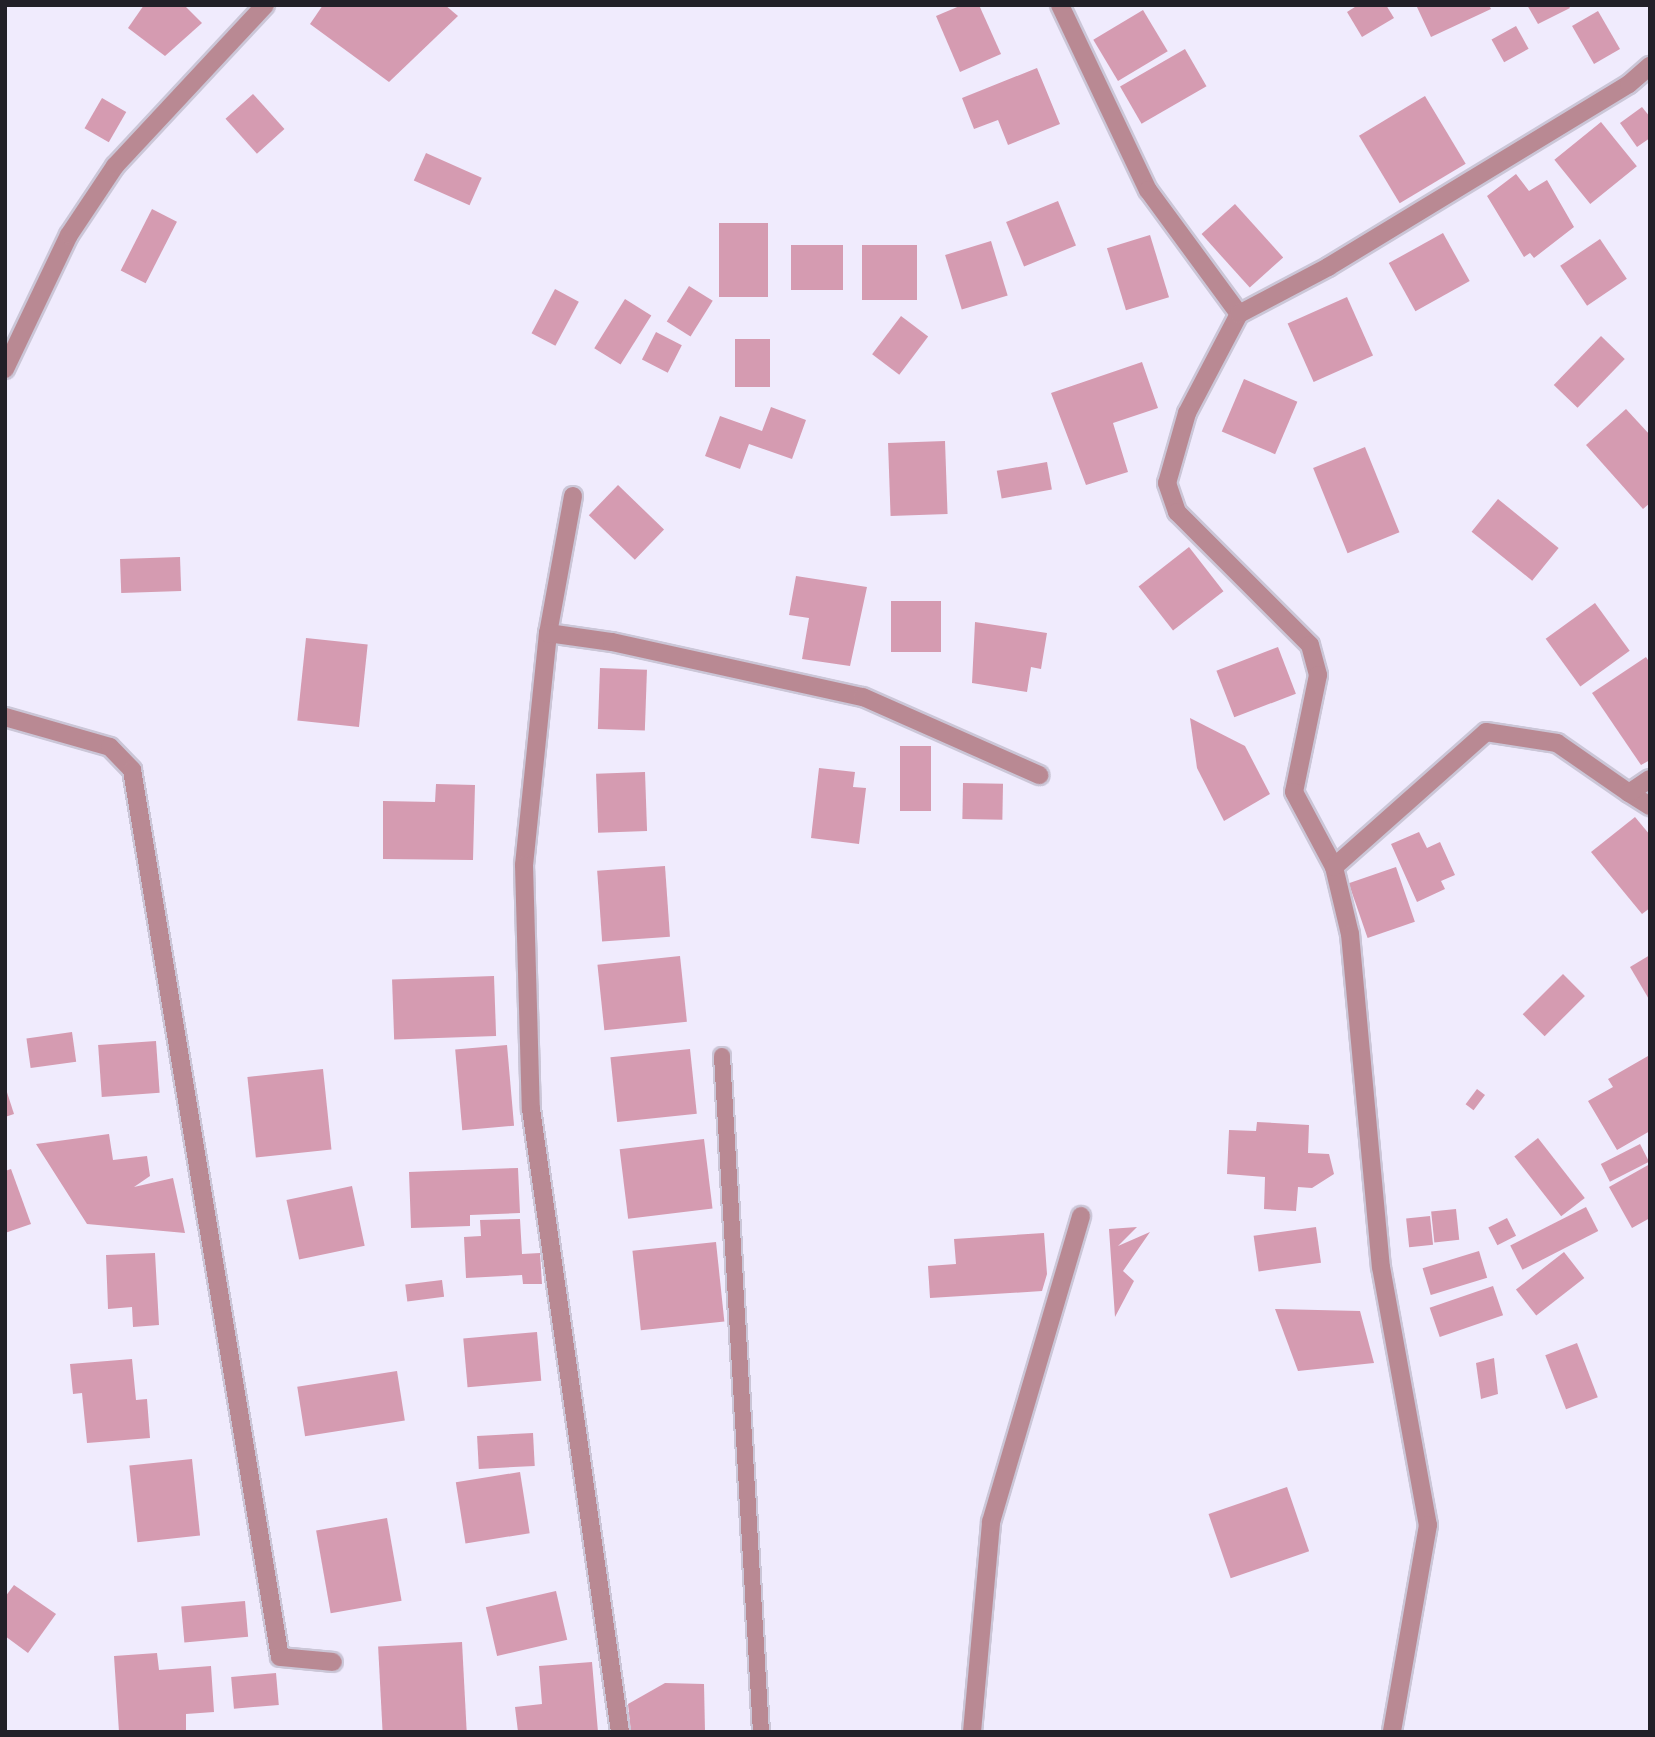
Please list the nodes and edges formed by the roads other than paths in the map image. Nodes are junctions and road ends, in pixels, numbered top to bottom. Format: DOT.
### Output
graph roads {
  1 [pos="265,5"];
  2 [pos="1060,5"];
  3 [pos="1650,66"];
  4 [pos="1239,314"];
  5 [pos="5,369"];
  6 [pos="573,496"];
  7 [pos="548,633"];
  8 [pos="5,716"];
  9 [pos="1039,775"];
  10 [pos="1650,779"];
  11 [pos="1629,793"];
  12 [pos="1650,806"];
  13 [pos="1334,867"];
  14 [pos="722,1056"];
  15 [pos="1081,1216"];
  16 [pos="333,1662"];
  17 [pos="620,1732"];
  18 [pos="761,1732"];
  19 [pos="972,1732"];
  20 [pos="1392,1732"];
  1 -- 5 [label="street"];
  2 -- 4 [label="street"];
  3 -- 4 [label="street"];
  4 -- 13 [label="street"];
  6 -- 7 [label="street"];
  7 -- 9 [label="street"];
  7 -- 17 [label="street"];
  8 -- 16 [label="street"];
  10 -- 11 [label="street"];
  11 -- 12 [label="street"];
  11 -- 13 [label="street"];
  13 -- 20 [label="street"];
  14 -- 18 [label="lane"];
  15 -- 19 [label="street"];
}
